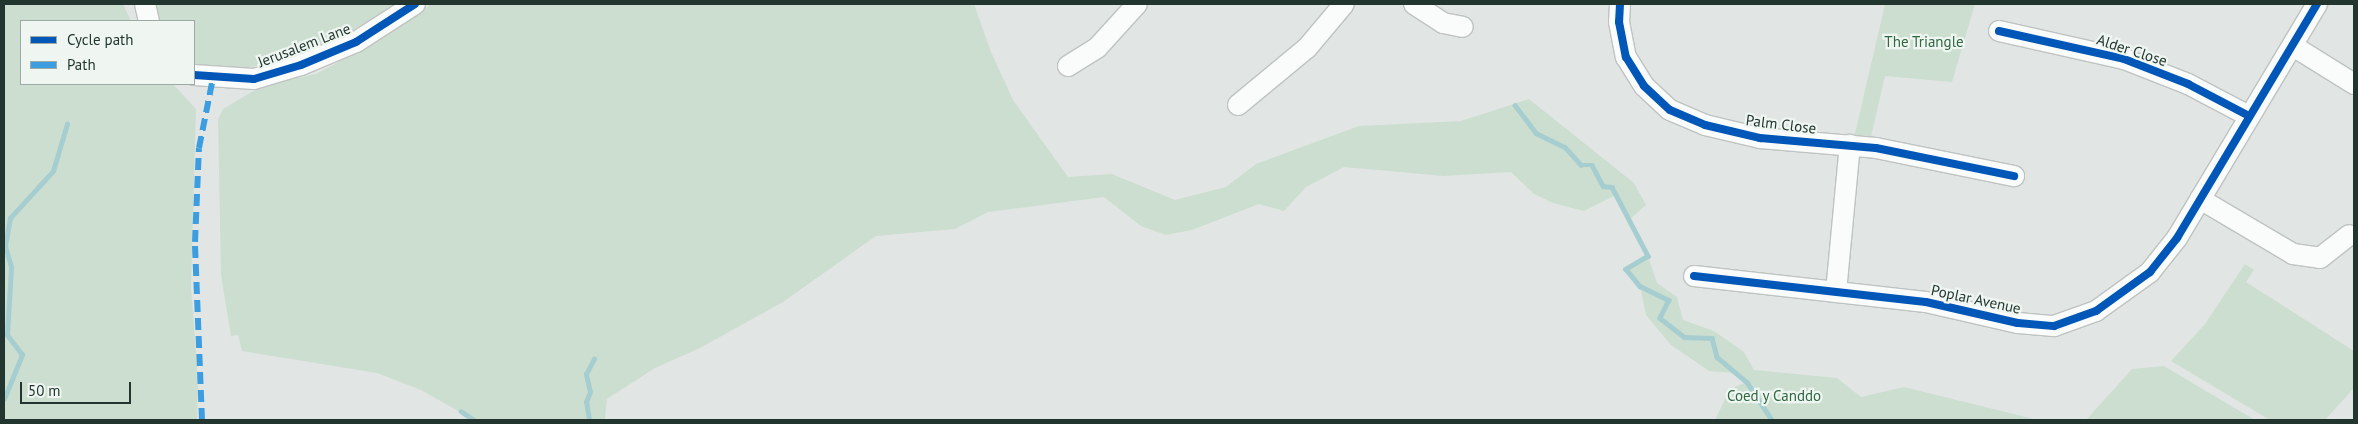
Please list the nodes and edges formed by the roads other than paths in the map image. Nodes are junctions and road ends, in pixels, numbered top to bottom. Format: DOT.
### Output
graph roads {
  1 [pos="144,4"];
  2 [pos="415,4"];
  3 [pos="1137,4"];
  4 [pos="1344,4"];
  5 [pos="1414,4"];
  6 [pos="1620,4"];
  7 [pos="2317,4"];
  8 [pos="149,20"];
  9 [pos="1464,27"];
  10 [pos="2000,31"];
  11 [pos="2293,46"];
  12 [pos="1068,66"];
  13 [pos="195,75"];
  14 [pos="2354,84"];
  15 [pos="1238,105"];
  16 [pos="2249,116"];
  17 [pos="1850,145"];
  18 [pos="2014,176"];
  19 [pos="2200,199"];
  20 [pos="2349,235"];
  21 [pos="1694,276"];
  22 [pos="1836,292"];
  1 -- 8 [label="street"];
  2 -- 13 [label="street, Jerusalem Lane"];
  3 -- 12 [label="street"];
  4 -- 15 [label="street"];
  5 -- 9 [label="street"];
  6 -- 17 [label="street, Palm Close"];
  7 -- 11 [label="street, Poplar Avenue"];
  10 -- 16 [label="street, Alder Close"];
  11 -- 14 [label="street"];
  11 -- 16 [label="street, Poplar Avenue"];
  16 -- 19 [label="street, Poplar Avenue"];
  17 -- 18 [label="street, Palm Close"];
  17 -- 22 [label="street"];
  19 -- 20 [label="street"];
  19 -- 22 [label="street, Poplar Avenue"];
  21 -- 22 [label="street, Poplar Avenue"];
}
